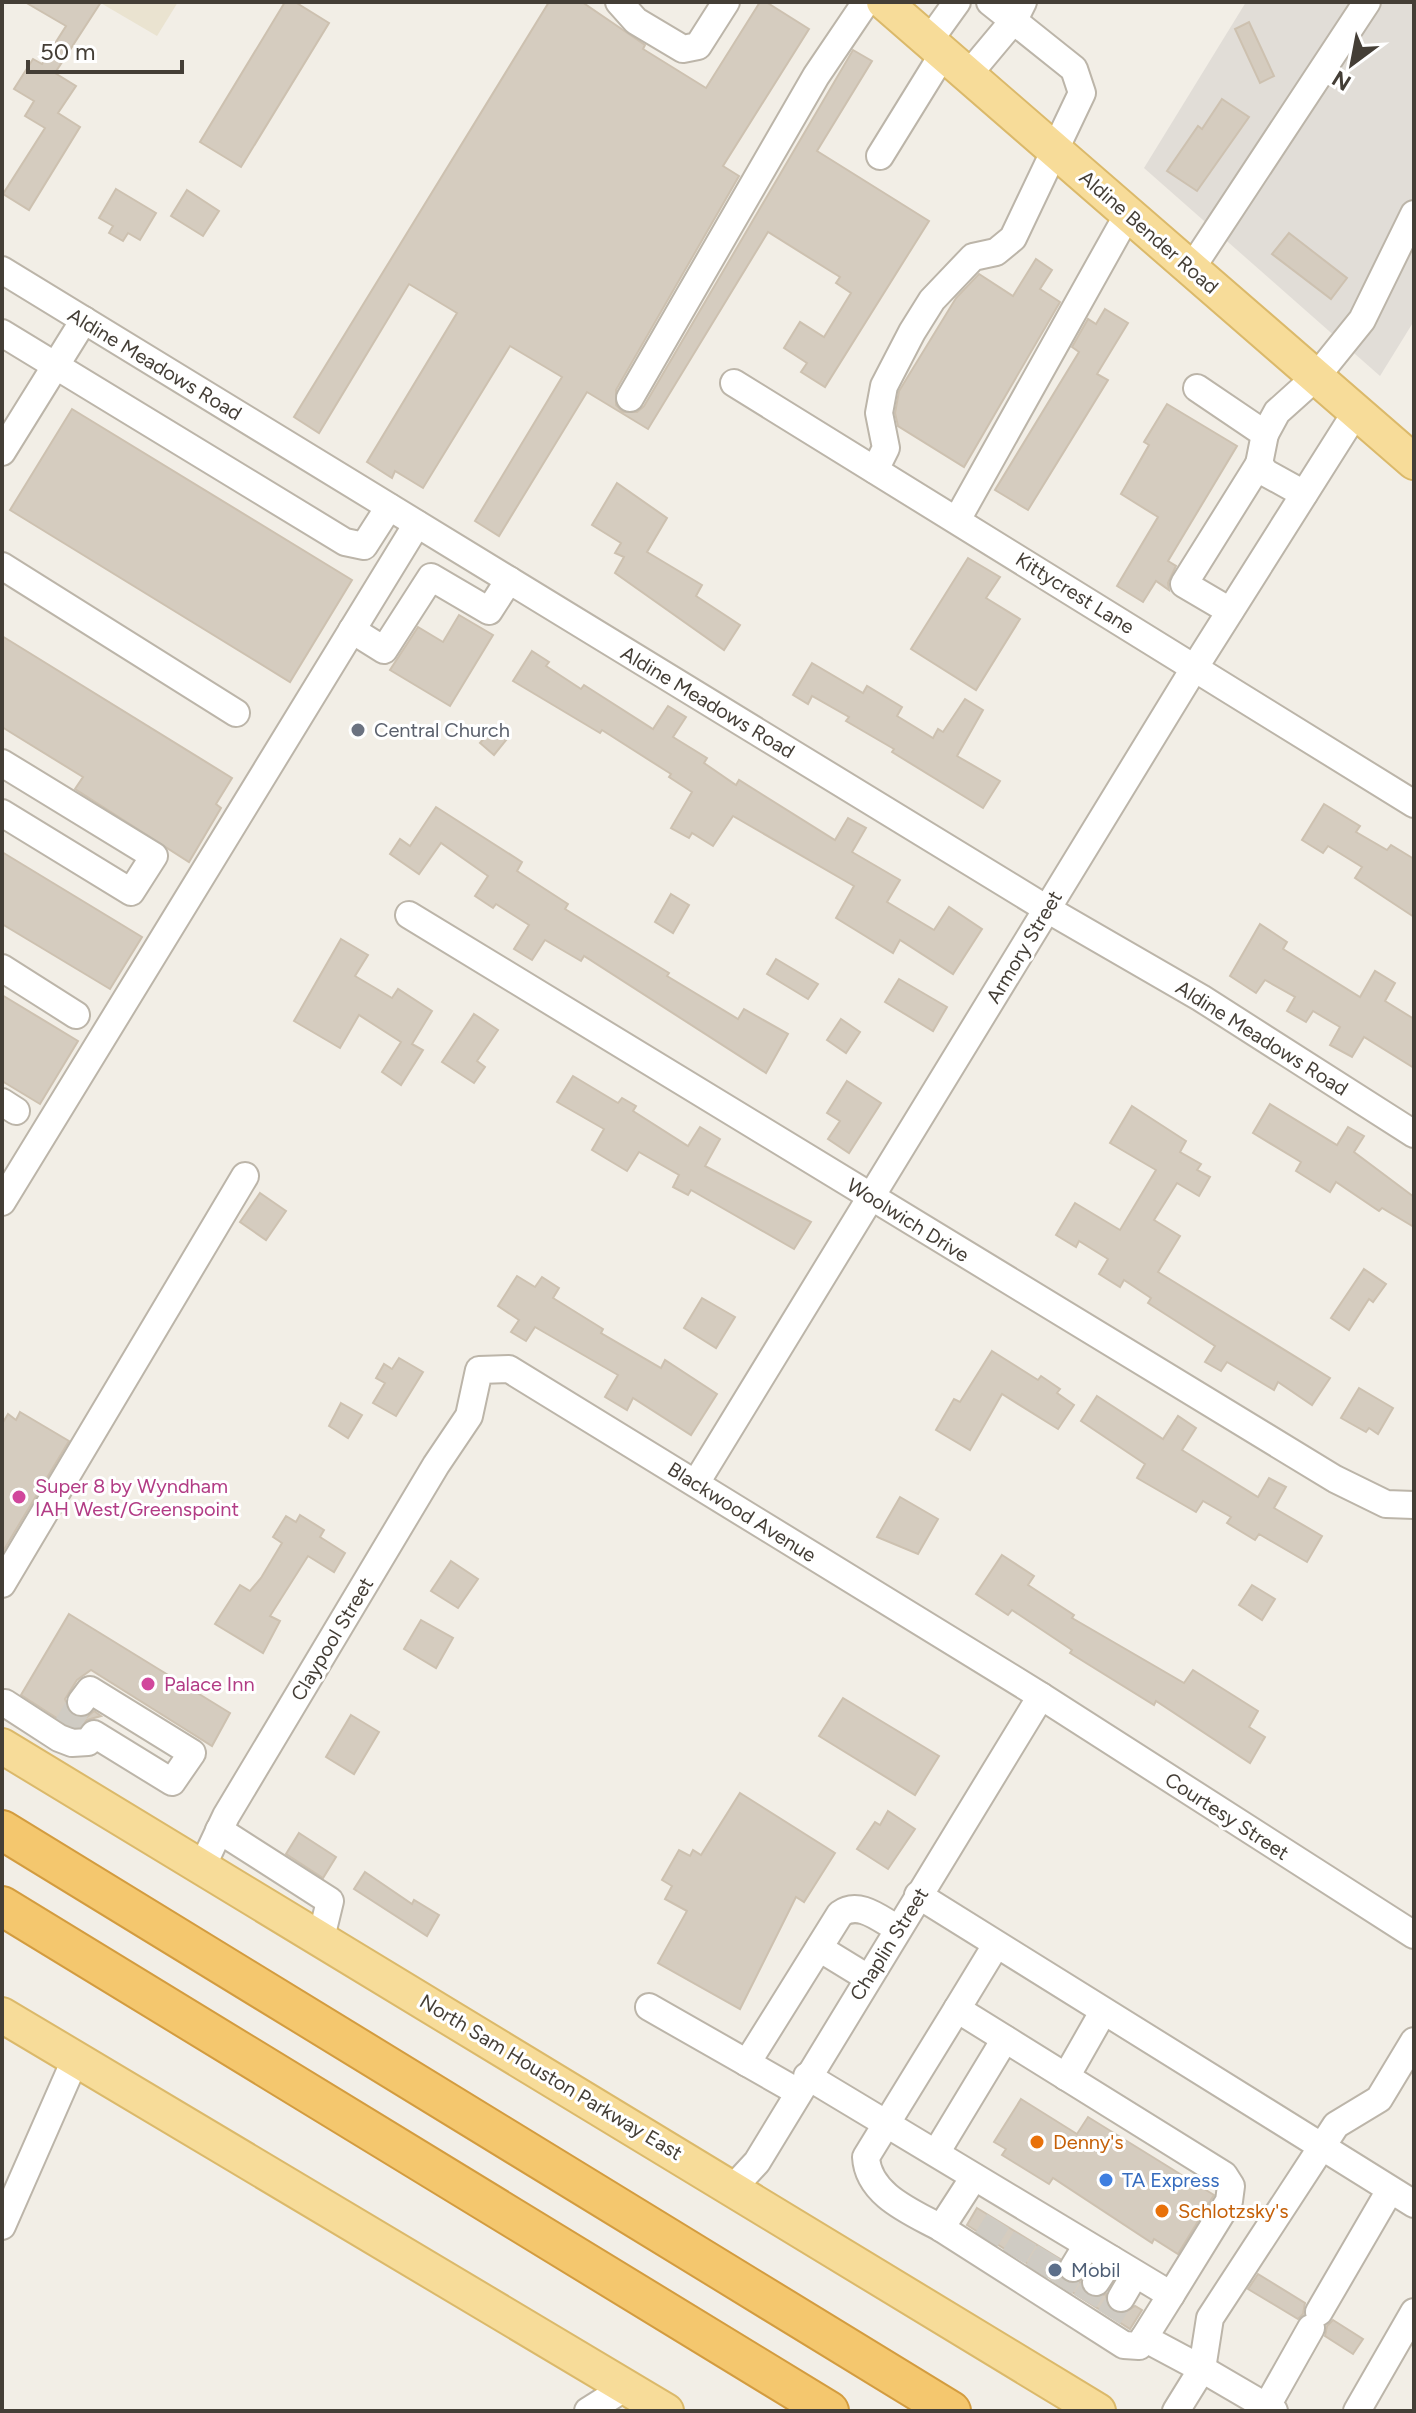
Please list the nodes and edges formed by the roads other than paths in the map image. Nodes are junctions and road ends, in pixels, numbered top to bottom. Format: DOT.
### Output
graph roads {
  1 [pos="619,2"];
  2 [pos="726,2"];
  3 [pos="866,2"];
  4 [pos="884,2"];
  5 [pos="957,2"];
  6 [pos="990,2"];
  7 [pos="1367,2"];
  8 [pos="1018,11"];
  9 [pos="947,56"];
  10 [pos="1056,151"];
  11 [pos="880,156"];
  12 [pos="1128,214"];
  13 [pos="1414,214"];
  14 [pos="1191,269"];
  15 [pos="2,270"];
  16 [pos="84,320"];
  17 [pos="2,333"];
  18 [pos="56,366"];
  19 [pos="1316,377"];
  20 [pos="734,383"];
  21 [pos="1197,388"];
  22 [pos="630,398"];
  23 [pos="1356,412"];
  24 [pos="1265,434"];
  25 [pos="2,452"];
  26 [pos="1414,462"];
  27 [pos="1259,464"];
  28 [pos="875,470"];
  29 [pos="1304,494"];
  30 [pos="389,507"];
  31 [pos="957,520"];
  32 [pos="417,524"];
  33 [pos="396,557"];
  34 [pos="2,566"];
  35 [pos="431,577"];
  36 [pos="509,580"];
  37 [pos="1230,611"];
  38 [pos="352,630"];
  39 [pos="1195,667"];
  40 [pos="236,713"];
  41 [pos="2,763"];
  42 [pos="1414,804"];
  43 [pos="2,813"];
  44 [pos="1047,909"];
  45 [pos="409,915"];
  46 [pos="2,968"];
  47 [pos="76,1015"];
  48 [pos="1414,1134"];
  49 [pos="245,1176"];
  50 [pos="872,1198"];
  51 [pos="2,1202"];
  52 [pos="469,1416"];
  53 [pos="696,1483"];
  54 [pos="1414,1505"];
  55 [pos="2,1584"];
  56 [pos="1041,1696"];
  57 [pos="81,1702"];
  58 [pos="5,1703"];
  59 [pos="62,1733"];
  60 [pos="2,1746"];
  61 [pos="40,1769"];
  62 [pos="2,1830"];
  63 [pos="219,1830"];
  64 [pos="202,1867"];
  65 [pos="918,1895"];
  66 [pos="2,1906"];
  67 [pos="898,1929"];
  68 [pos="1414,1935"];
  69 [pos="321,1938"];
  70 [pos="996,1945"];
  71 [pos="819,1948"];
  72 [pos="868,1978"];
  73 [pos="649,2007"];
  74 [pos="957,2009"];
  75 [pos="1103,2012"];
  76 [pos="2,2015"];
  77 [pos="1005,2039"];
  78 [pos="1414,2041"];
  79 [pos="75,2060"];
  80 [pos="747,2063"];
  81 [pos="1066,2077"];
  82 [pos="803,2084"];
  83 [pos="886,2124"];
  84 [pos="1320,2149"];
  85 [pos="936,2153"];
  86 [pos="974,2177"];
  87 [pos="733,2188"];
  88 [pos="1390,2190"];
  89 [pos="1414,2204"];
  90 [pos="2,2226"];
  91 [pos="941,2228"];
  92 [pos="993,2228"];
  93 [pos="1021,2245"];
  94 [pos="1087,2245"];
  95 [pos="1111,2259"];
  96 [pos="1044,2260"];
  97 [pos="1135,2274"];
  98 [pos="1062,2285"];
  99 [pos="1171,2295"];
  100 [pos="1086,2299"];
  101 [pos="1414,2312"];
  102 [pos="1110,2315"];
  103 [pos="1144,2338"];
  104 [pos="1202,2369"];
  105 [pos="626,2387"];
  106 [pos="1271,2409"];
  107 [pos="588,2411"];
  108 [pos="666,2411"];
  109 [pos="829,2411"];
  110 [pos="951,2411"];
  111 [pos="1098,2411"];
  112 [pos="1176,2411"];
  113 [pos="1357,2411"];
  1 -- 2 [label="street"];
  3 -- 22 [label="street"];
  4 -- 9 [label="main road, Aldine Bender Road"];
  5 -- 9 [label="street"];
  6 -- 8 [label="street"];
  7 -- 14 [label="street"];
  8 -- 9 [label="street"];
  8 -- 10 [label="street"];
  9 -- 10 [label="main road, Aldine Bender Road"];
  9 -- 11 [label="street"];
  10 -- 12 [label="main road, Aldine Bender Road"];
  10 -- 28 [label="street"];
  12 -- 14 [label="main road, Aldine Bender Road"];
  12 -- 31 [label="street"];
  13 -- 19 [label="street"];
  14 -- 19 [label="main road, Aldine Bender Road"];
  15 -- 16 [label="street, Aldine Meadows Road"];
  16 -- 18 [label="street"];
  16 -- 30 [label="street, Aldine Meadows Road"];
  17 -- 18 [label="street"];
  18 -- 25 [label="street"];
  18 -- 30 [label="street"];
  19 -- 23 [label="main road, Aldine Bender Road"];
  19 -- 24 [label="street"];
  20 -- 28 [label="street, Kittycrest Lane"];
  21 -- 24 [label="street"];
  23 -- 26 [label="main road, Aldine Bender Road"];
  23 -- 29 [label="street, Armory Street"];
  24 -- 27 [label="street"];
  27 -- 29 [label="street"];
  27 -- 37 [label="street"];
  28 -- 31 [label="street, Kittycrest Lane"];
  29 -- 37 [label="street, Armory Street"];
  30 -- 32 [label="street, Aldine Meadows Road"];
  31 -- 39 [label="street, Kittycrest Lane"];
  32 -- 33 [label="street"];
  32 -- 36 [label="street, Aldine Meadows Road"];
  33 -- 35 [label="street"];
  33 -- 38 [label="street"];
  34 -- 40 [label="street"];
  35 -- 36 [label="street"];
  35 -- 38 [label="street"];
  36 -- 44 [label="street, Aldine Meadows Road"];
  37 -- 39 [label="street, Armory Street"];
  38 -- 51 [label="street"];
  39 -- 42 [label="street, Kittycrest Lane"];
  39 -- 44 [label="street, Armory Street"];
  41 -- 43 [label="street"];
  44 -- 48 [label="street, Aldine Meadows Road"];
  44 -- 50 [label="street, Armory Street"];
  45 -- 50 [label="street, Woolwich Drive"];
  46 -- 47 [label="street"];
  49 -- 55 [label="street"];
  50 -- 53 [label="street, Armory Street"];
  50 -- 54 [label="street, Woolwich Drive"];
  52 -- 53 [label="street, Blackwood Avenue"];
  52 -- 63 [label="street, Claypool Street"];
  53 -- 56 [label="street, Blackwood Avenue"];
  56 -- 65 [label="street, Chaplin Street"];
  56 -- 68 [label="street, Courtesy Street"];
  57 -- 59 [label="street"];
  58 -- 59 [label="street"];
  59 -- 61 [label="street"];
  60 -- 61 [label="main road, North Sam Houston Parkway East"];
  61 -- 64 [label="main road, North Sam Houston Parkway East"];
  62 -- 110 [label="highway"];
  63 -- 64 [label="street, Claypool Street"];
  63 -- 69 [label="street"];
  64 -- 69 [label="main road, North Sam Houston Parkway East"];
  65 -- 67 [label="street, Chaplin Street"];
  65 -- 70 [label="street"];
  66 -- 109 [label="highway"];
  67 -- 71 [label="street"];
  67 -- 72 [label="street, Chaplin Street"];
  69 -- 87 [label="main road, North Sam Houston Parkway East"];
  70 -- 74 [label="street"];
  70 -- 75 [label="street"];
  71 -- 72 [label="street"];
  71 -- 80 [label="street"];
  72 -- 82 [label="street, Chaplin Street"];
  73 -- 80 [label="street"];
  74 -- 77 [label="street"];
  74 -- 83 [label="street"];
  75 -- 81 [label="street"];
  75 -- 84 [label="street"];
  76 -- 79 [label="main road"];
  77 -- 81 [label="street"];
  77 -- 85 [label="street"];
  78 -- 84 [label="street"];
  79 -- 90 [label="street"];
  79 -- 105 [label="main road"];
  80 -- 82 [label="street"];
  81 -- 99 [label="street"];
  82 -- 83 [label="street"];
  82 -- 87 [label="street, Chaplin Street"];
  83 -- 85 [label="street"];
  83 -- 91 [label="street"];
  84 -- 88 [label="street"];
  84 -- 104 [label="street"];
  85 -- 86 [label="street"];
  86 -- 91 [label="street"];
  86 -- 92 [label="street"];
  87 -- 111 [label="main road, North Sam Houston Parkway East"];
  88 -- 89 [label="street"];
  88 -- 106 [label="street"];
  91 -- 92 [label="street"];
  92 -- 93 [label="street"];
  92 -- 93 [label="street"];
  93 -- 96 [label="street"];
  93 -- 96 [label="street"];
  94 -- 95 [label="street"];
  94 -- 96 [label="street"];
  94 -- 98 [label="street"];
  95 -- 97 [label="street"];
  95 -- 100 [label="street"];
  96 -- 98 [label="street"];
  97 -- 99 [label="street"];
  97 -- 102 [label="street"];
  98 -- 100 [label="street"];
  99 -- 103 [label="street"];
  100 -- 102 [label="street"];
  101 -- 113 [label="street"];
  102 -- 103 [label="street"];
  103 -- 104 [label="street"];
  104 -- 106 [label="street"];
  104 -- 112 [label="street"];
  105 -- 107 [label="street"];
  105 -- 108 [label="main road"];
}
